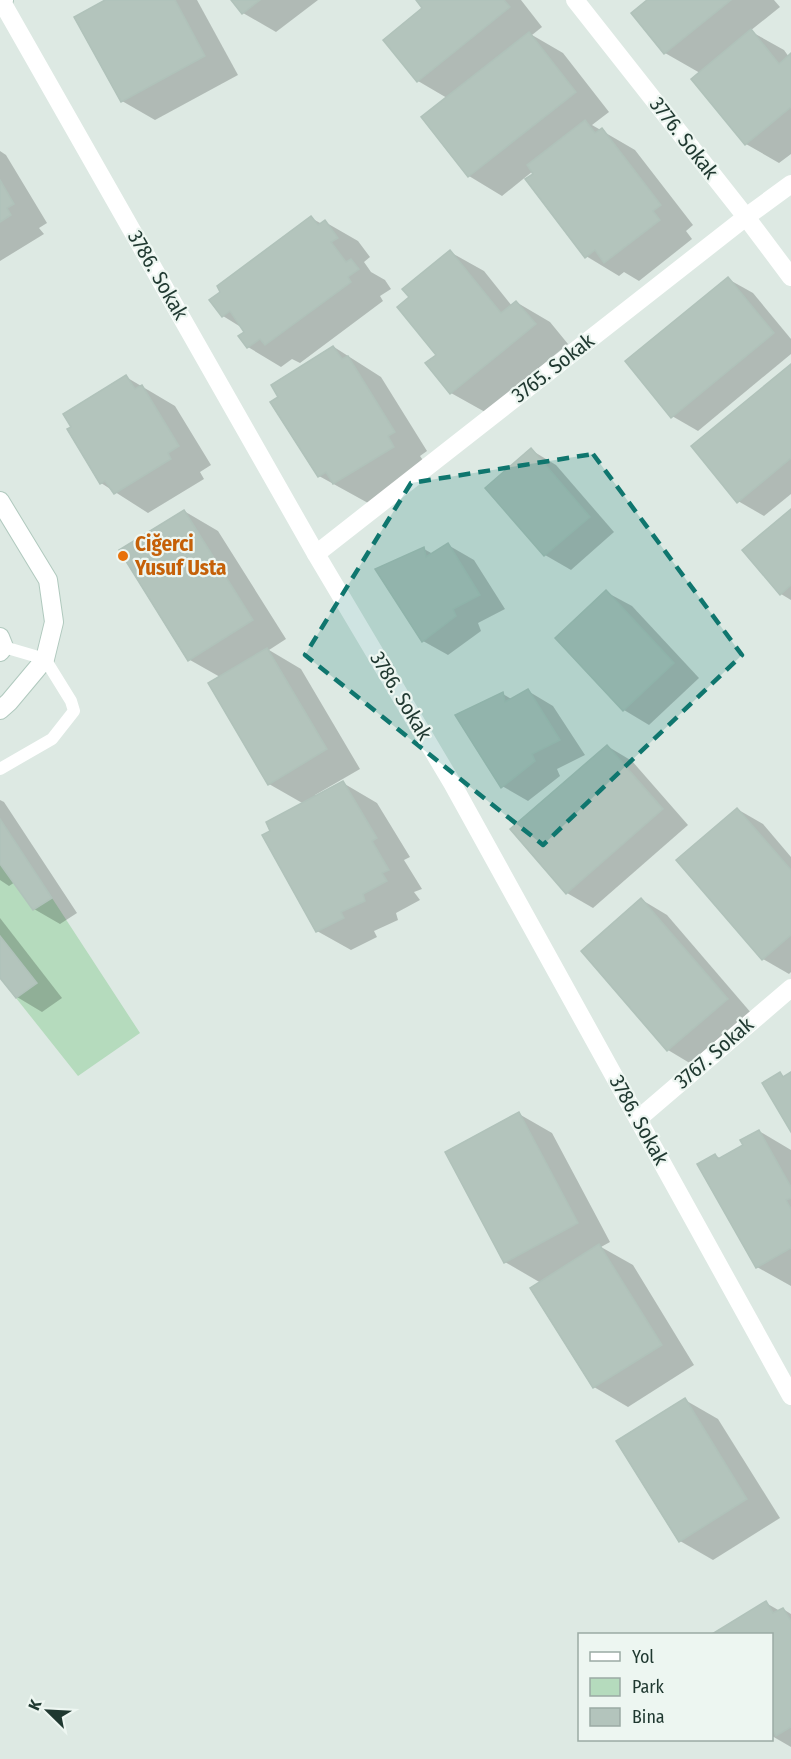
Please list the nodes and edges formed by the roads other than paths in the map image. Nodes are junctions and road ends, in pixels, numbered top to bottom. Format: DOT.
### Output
graph roads {
  1 [pos="575,0"];
  2 [pos="2,2"];
  3 [pos="791,184"];
  4 [pos="746,217"];
  5 [pos="791,277"];
  6 [pos="0,501"];
  7 [pos="316,554"];
  8 [pos="1,645"];
  9 [pos="45,659"];
  10 [pos="0,710"];
  11 [pos="0,769"];
  12 [pos="791,988"];
  13 [pos="638,1119"];
  14 [pos="791,1396"];
  1 -- 4 [label="street, 3776. Sokak"];
  2 -- 7 [label="street, 3786. Sokak"];
  3 -- 4 [label="street, 3765. Sokak"];
  4 -- 5 [label="street, 3776. Sokak"];
  4 -- 7 [label="street, 3765. Sokak"];
  6 -- 9 [label="street"];
  7 -- 13 [label="street, 3786. Sokak"];
  8 -- 9 [label="lane"];
  9 -- 10 [label="street"];
  9 -- 11 [label="lane"];
  12 -- 13 [label="street, 3767. Sokak"];
  13 -- 14 [label="street, 3786. Sokak"];
}
